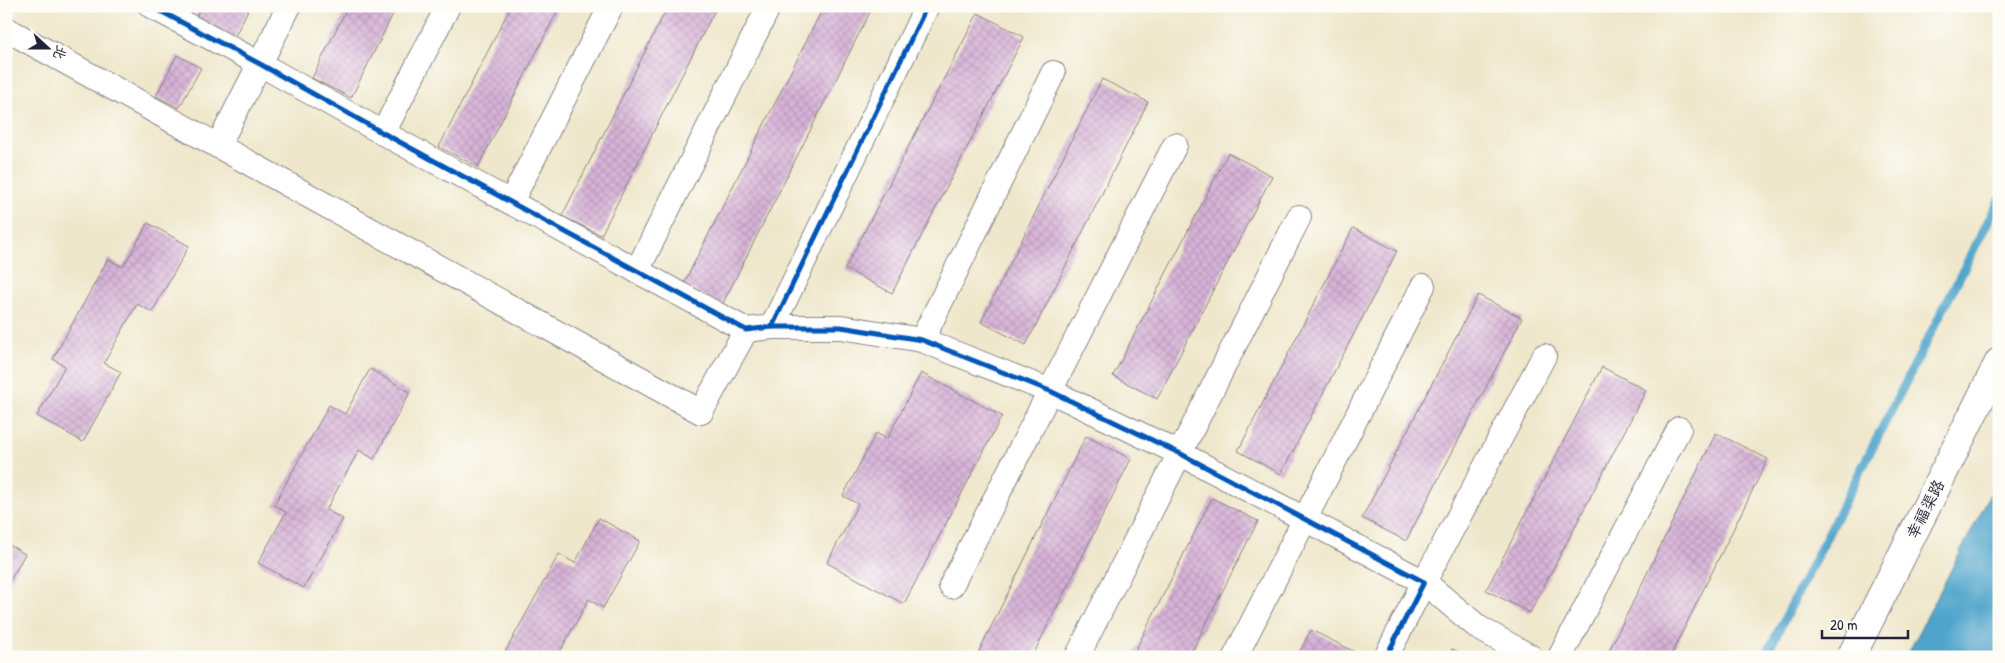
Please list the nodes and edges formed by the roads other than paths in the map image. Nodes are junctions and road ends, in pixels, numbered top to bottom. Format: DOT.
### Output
graph roads {
  1 [pos="151,6"];
  2 [pos="288,6"];
  3 [pos="448,6"];
  4 [pos="611,6"];
  5 [pos="769,6"];
  6 [pos="927,6"];
  7 [pos="6,29"];
  8 [pos="260,64"];
  9 [pos="1053,73"];
  10 [pos="383,133"];
  11 [pos="1175,145"];
  12 [pos="218,146"];
  13 [pos="511,202"];
  14 [pos="1299,217"];
  15 [pos="637,271"];
  16 [pos="1423,286"];
  17 [pos="772,327"];
  18 [pos="746,330"];
  19 [pos="922,340"];
  20 [pos="1544,356"];
  21 [pos="1999,362"];
  22 [pos="1050,391"];
  23 [pos="1679,429"];
  24 [pos="1181,454"];
  25 [pos="1305,519"];
  26 [pos="1424,582"];
  27 [pos="951,586"];
  28 [pos="1078,657"];
  29 [pos="1235,657"];
  30 [pos="1386,657"];
  31 [pos="1531,657"];
  32 [pos="1560,657"];
  33 [pos="1851,657"];
  1 -- 8 [label="street"];
  2 -- 8 [label="street"];
  3 -- 10 [label="street"];
  4 -- 13 [label="street"];
  5 -- 15 [label="street"];
  6 -- 17 [label="street"];
  7 -- 12 [label="street"];
  8 -- 10 [label="street"];
  8 -- 12 [label="street"];
  9 -- 19 [label="street"];
  10 -- 13 [label="street"];
  11 -- 22 [label="street"];
  12 -- 18 [label="street"];
  13 -- 15 [label="street"];
  14 -- 24 [label="street"];
  15 -- 18 [label="street"];
  16 -- 25 [label="street"];
  17 -- 18 [label="street"];
  17 -- 19 [label="street"];
  19 -- 22 [label="street"];
  20 -- 26 [label="street"];
  21 -- 33 [label="street, 幸福渠路"];
  22 -- 24 [label="street"];
  22 -- 27 [label="street"];
  23 -- 32 [label="street"];
  24 -- 25 [label="street"];
  24 -- 28 [label="street"];
  25 -- 26 [label="street"];
  25 -- 29 [label="street"];
  26 -- 30 [label="street"];
  26 -- 31 [label="street"];
}
